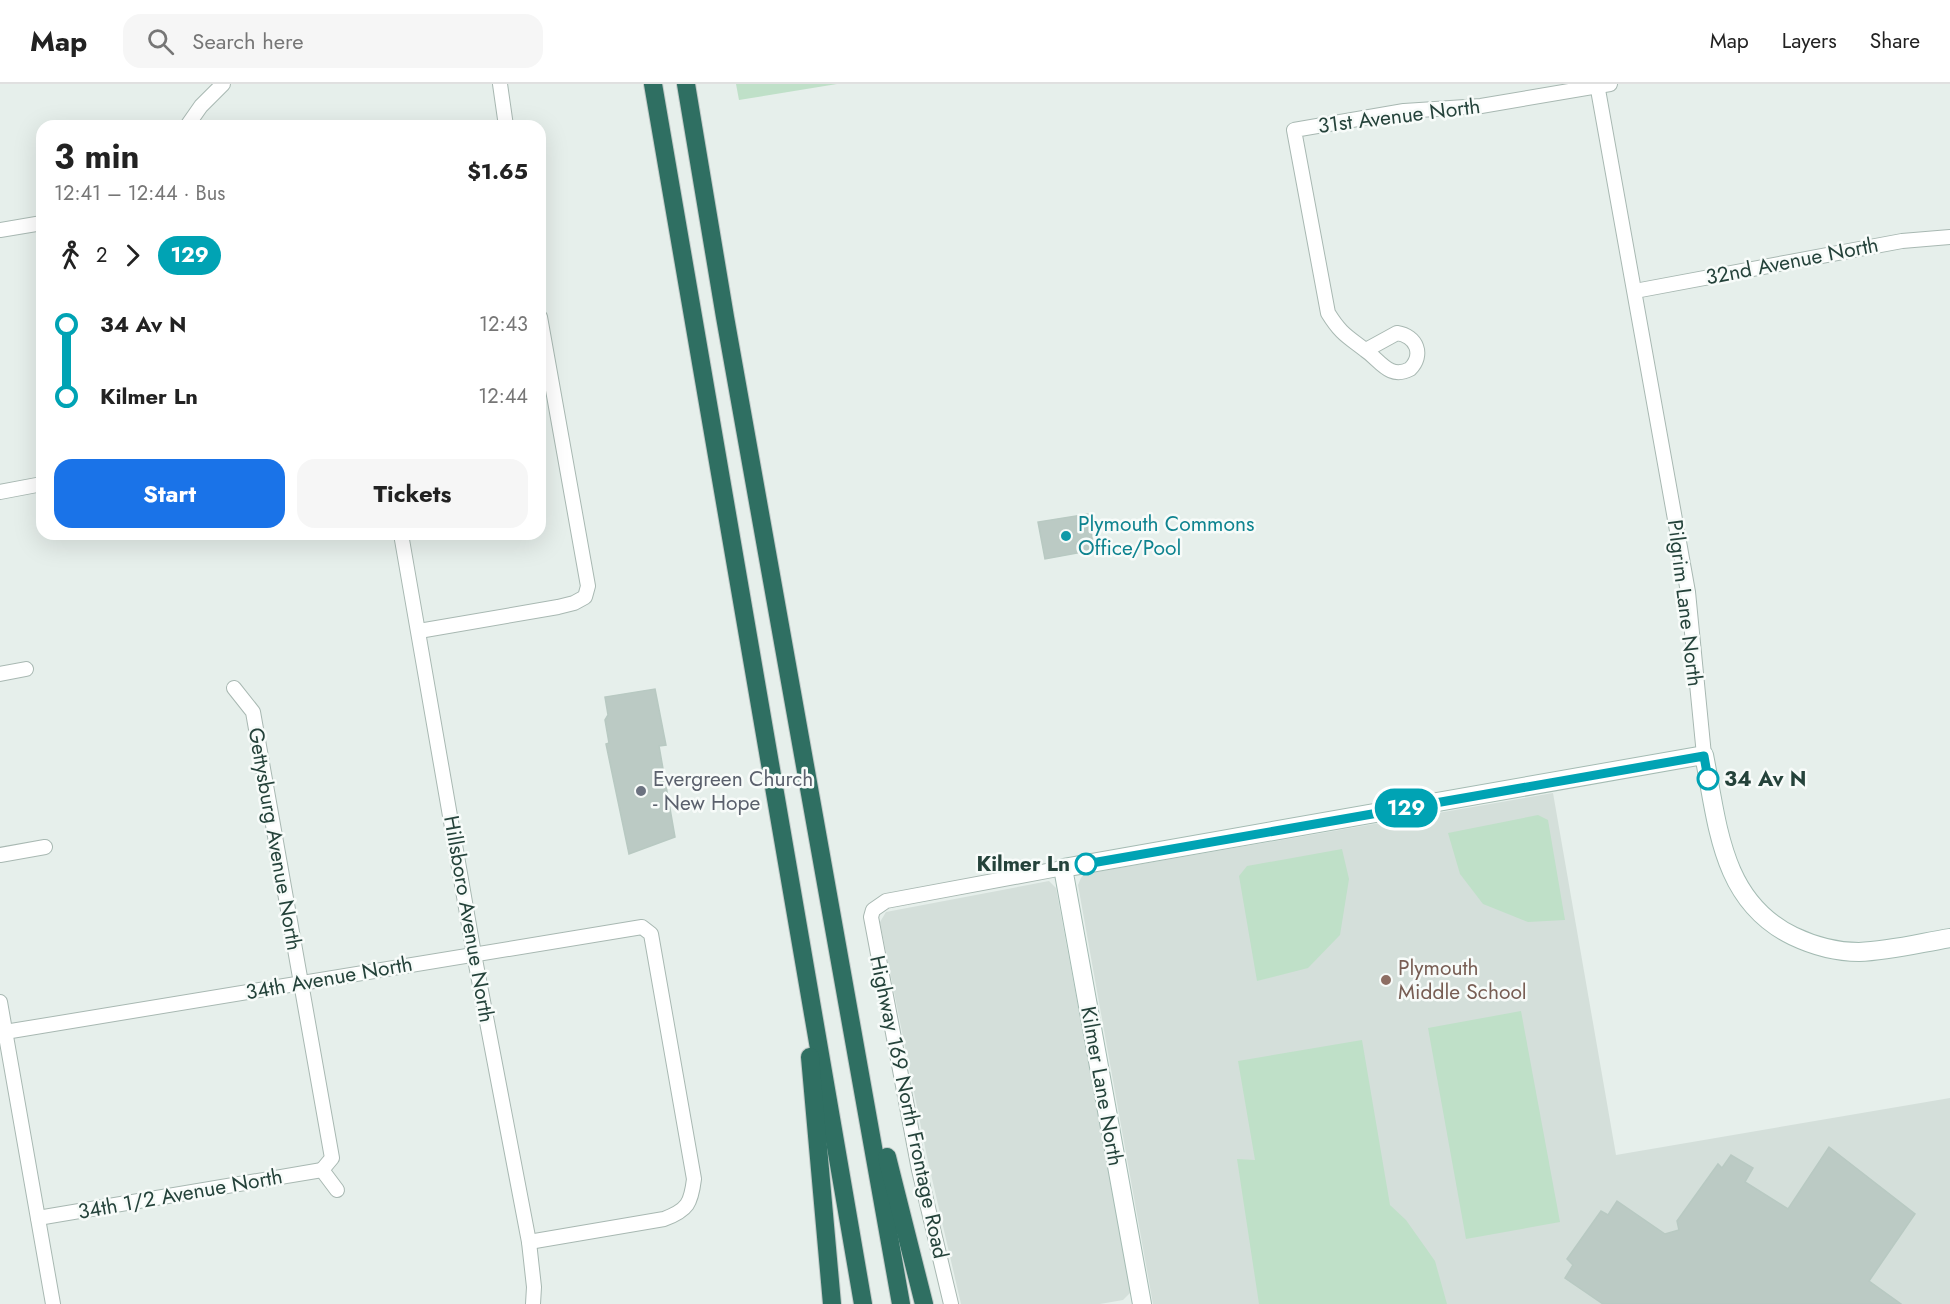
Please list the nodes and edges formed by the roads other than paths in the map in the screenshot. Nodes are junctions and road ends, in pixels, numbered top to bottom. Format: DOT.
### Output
graph roads {
  1 [pos="223,84"];
  2 [pos="500,84"];
  3 [pos="653,84"];
  4 [pos="686,84"];
  5 [pos="1602,85"];
  6 [pos="191,120"];
  7 [pos="505,120"];
  8 [pos="36,224"];
  9 [pos="0,230"];
  10 [pos="1950,237"];
  11 [pos="1635,291"];
  12 [pos="1366,350"];
  13 [pos="546,351"];
  14 [pos="36,485"];
  15 [pos="0,492"];
  16 [pos="402,540"];
  17 [pos="418,631"];
  18 [pos="26,669"];
  19 [pos="0,674"];
  20 [pos="234,688"];
  21 [pos="1704,756"];
  22 [pos="45,847"];
  23 [pos="0,855"];
  24 [pos="1063,868"];
  25 [pos="801,935"];
  26 [pos="1950,938"];
  27 [pos="474,954"];
  28 [pos="301,983"];
  29 [pos="0,1002"];
  30 [pos="851,1016"];
  31 [pos="5,1032"];
  32 [pos="322,1170"];
  33 [pos="337,1190"];
  34 [pos="38,1218"];
  35 [pos="529,1242"];
  36 [pos="53,1304"];
  37 [pos="533,1304"];
  38 [pos="832,1304"];
  39 [pos="863,1304"];
  40 [pos="901,1304"];
  41 [pos="924,1304"];
  42 [pos="951,1304"];
  43 [pos="1142,1304"];
  1 -- 6 [label="street"];
  2 -- 7 [label="street"];
  3 -- 25 [label="highway"];
  4 -- 30 [label="highway"];
  5 -- 11 [label="street, Pilgrim Lane North"];
  5 -- 12 [label="street, 31st Avenue North"];
  8 -- 9 [label="street"];
  10 -- 11 [label="street, 32nd Avenue North"];
  11 -- 21 [label="street, Pilgrim Lane North"];
  13 -- 17 [label="street"];
  14 -- 15 [label="street"];
  16 -- 17 [label="street, Hillsboro Avenue North"];
  17 -- 27 [label="street, Hillsboro Avenue North"];
  18 -- 19 [label="street"];
  20 -- 28 [label="street, Gettysburg Avenue North"];
  21 -- 24 [label="street"];
  21 -- 26 [label="street, Pilgrim Lane North"];
  22 -- 23 [label="street"];
  24 -- 42 [label="street, Highway 169 North Frontage Road"];
  24 -- 43 [label="street, Kilmer Lane North"];
  25 -- 38 [label="highway"];
  25 -- 39 [label="highway"];
  27 -- 28 [label="street, 34th Avenue North"];
  27 -- 35 [label="street, Hillsboro Avenue North"];
  27 -- 35 [label="street, 34th Avenue North"];
  28 -- 31 [label="street, 34th Avenue North"];
  28 -- 32 [label="street, Gettysburg Avenue North"];
  29 -- 31 [label="street"];
  30 -- 40 [label="highway"];
  30 -- 41 [label="highway"];
  31 -- 34 [label="street"];
  32 -- 33 [label="street"];
  32 -- 34 [label="street, 34th 1/2 Avenue North"];
  34 -- 36 [label="street"];
  35 -- 37 [label="street, Hillsboro Avenue North"];
}
